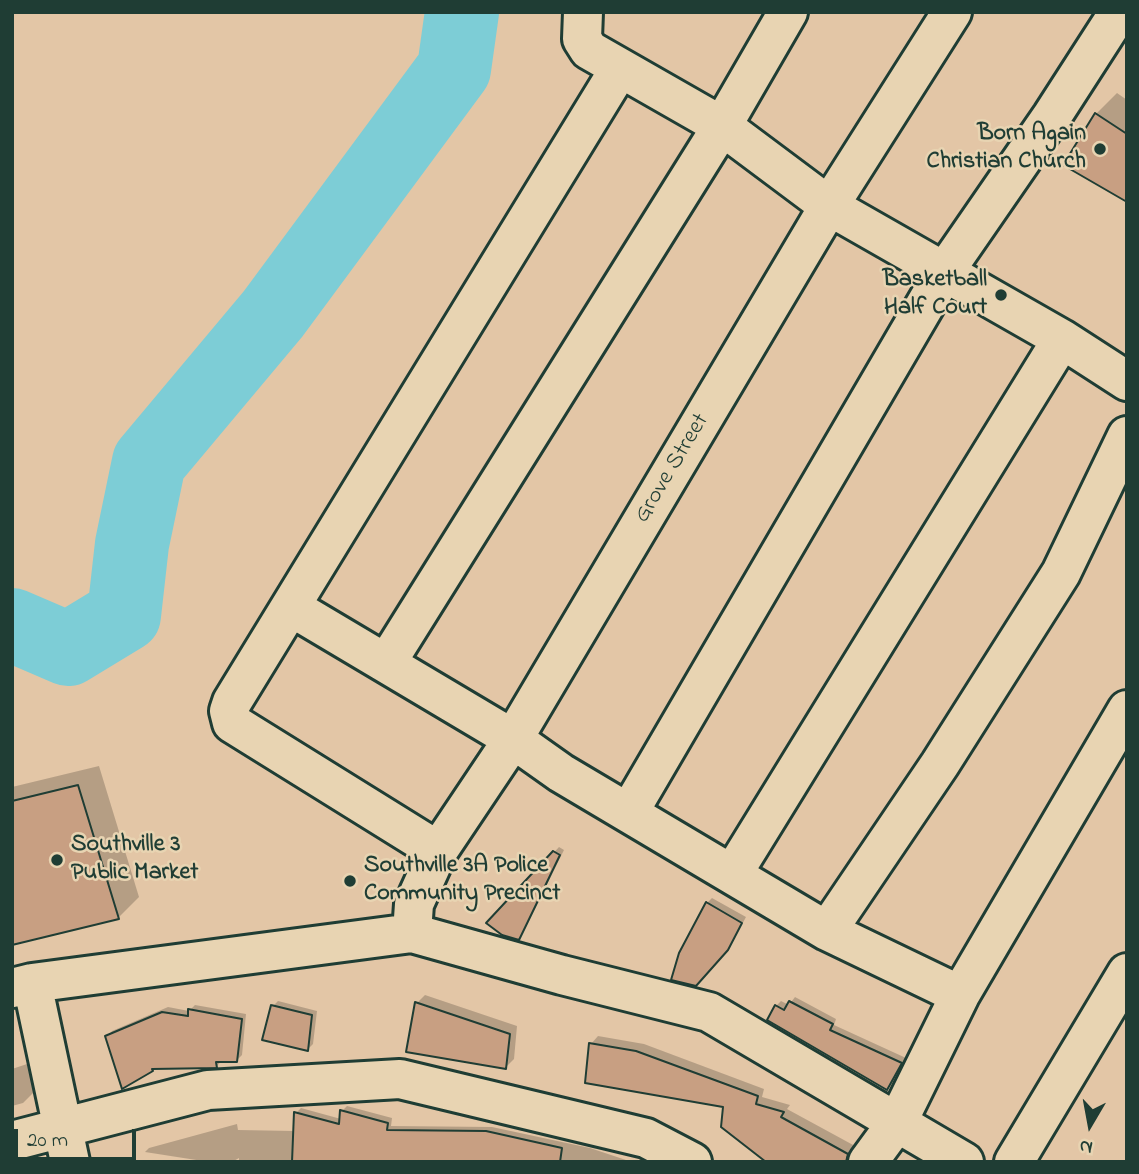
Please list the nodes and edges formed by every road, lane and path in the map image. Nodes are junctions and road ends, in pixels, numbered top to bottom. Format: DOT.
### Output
graph roads {
  1 [pos="583,12"];
  2 [pos="952,12"];
  3 [pos="1119,12"];
  4 [pos="779,15"];
  5 [pos="620,68"];
  6 [pos="722,126"];
  7 [pos="829,206"];
  8 [pos="944,271"];
  9 [pos="1062,339"];
  10 [pos="1127,381"];
  11 [pos="1127,436"];
  12 [pos="291,607"];
  13 [pos="387,663"];
  14 [pos="1127,710"];
  15 [pos="513,738"];
  16 [pos="629,812"];
  17 [pos="438,851"];
  18 [pos="733,873"];
  19 [pos="827,932"];
  20 [pos="412,933"];
  21 [pos="1127,973"];
  22 [pos="22,986"];
  23 [pos="960,995"];
  24 [pos="898,1121"];
  25 [pos="12,1142"];
  26 [pos="67,1145"];
  27 [pos="692,1162"];
  28 [pos="868,1162"];
  29 [pos="964,1162"];
  30 [pos="1014,1162"];
  1 -- 5 [label="street"];
  2 -- 7 [label="street, Grove Street"];
  3 -- 8 [label="street"];
  4 -- 6 [label="street"];
  5 -- 6 [label="street"];
  5 -- 12 [label="street"];
  6 -- 7 [label="street"];
  6 -- 13 [label="street"];
  7 -- 8 [label="street"];
  7 -- 15 [label="street, Grove Street"];
  8 -- 9 [label="street"];
  8 -- 16 [label="street"];
  9 -- 10 [label="street"];
  9 -- 18 [label="street"];
  11 -- 19 [label="street"];
  12 -- 13 [label="street"];
  12 -- 17 [label="street"];
  13 -- 15 [label="street"];
  14 -- 23 [label="street"];
  15 -- 16 [label="street"];
  15 -- 17 [label="street, Grove Street"];
  16 -- 18 [label="street"];
  17 -- 20 [label="street, Grove Street"];
  18 -- 19 [label="street"];
  19 -- 23 [label="street"];
  20 -- 22 [label="street"];
  20 -- 24 [label="street"];
  21 -- 30 [label="street"];
  22 -- 26 [label="street"];
  23 -- 24 [label="street"];
  24 -- 28 [label="street"];
  24 -- 29 [label="street"];
  25 -- 26 [label="street"];
  26 -- 27 [label="street"];
}
